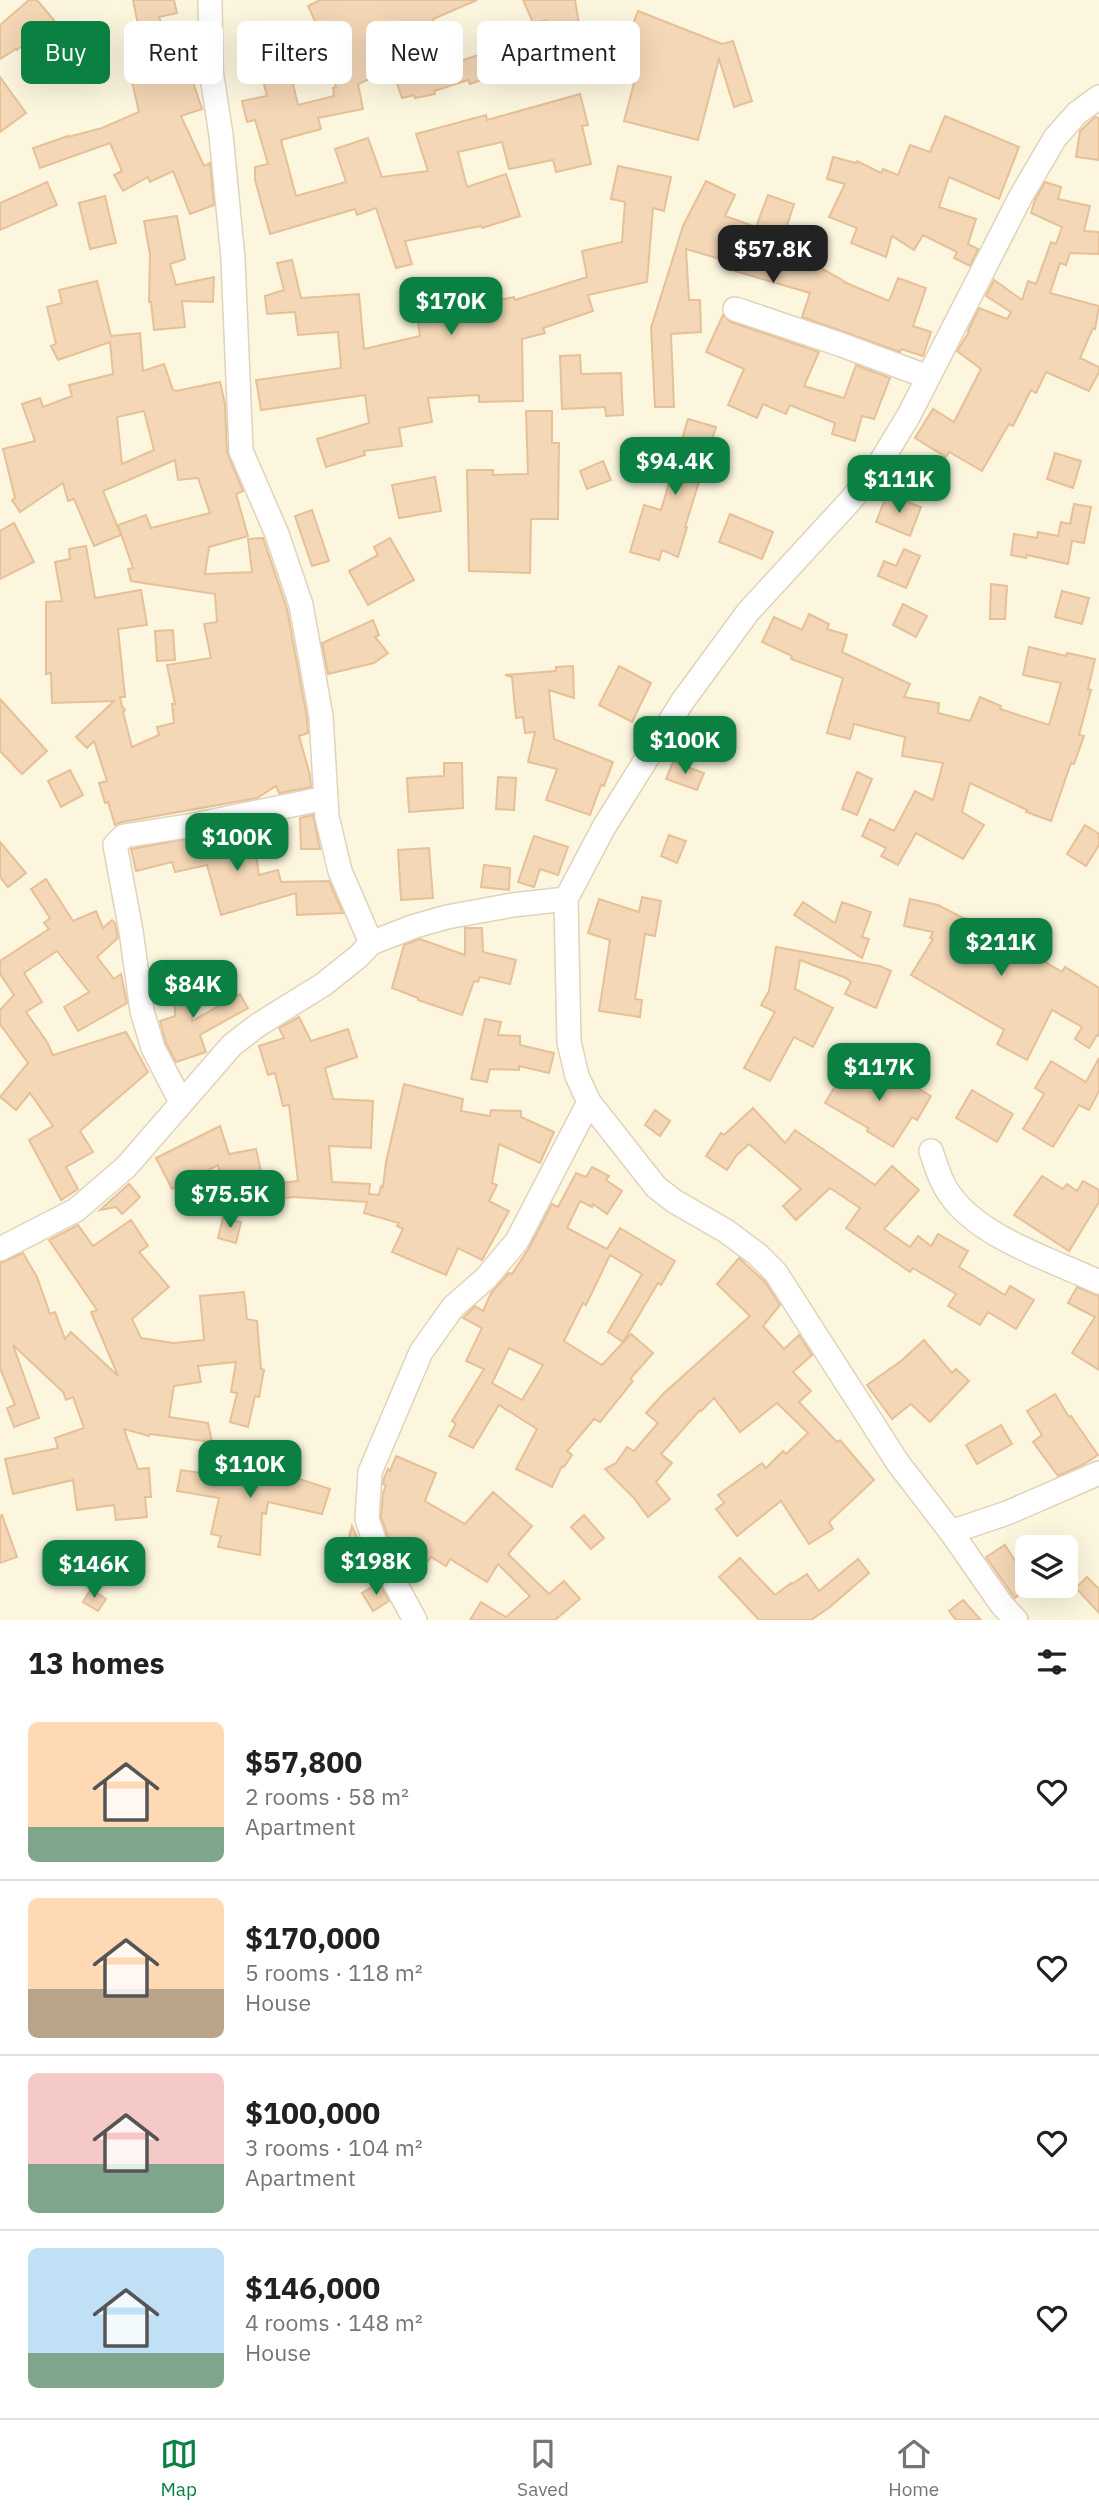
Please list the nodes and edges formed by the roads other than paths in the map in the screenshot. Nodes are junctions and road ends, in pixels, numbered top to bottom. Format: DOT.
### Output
graph roads {
  1 [pos="210,0"];
  2 [pos="1099,97"];
  3 [pos="735,309"];
  4 [pos="928,377"];
  5 [pos="326,798"];
  6 [pos="566,899"];
  7 [pos="371,943"];
  8 [pos="181,1102"];
  9 [pos="589,1102"];
  10 [pos="931,1152"];
  11 [pos="0,1249"];
  12 [pos="1099,1282"];
  13 [pos="1099,1473"];
  14 [pos="951,1532"];
  15 [pos="415,1620"];
  16 [pos="1016,1620"];
  1 -- 5 [label="street"];
  2 -- 4 [label="street"];
  3 -- 4 [label="street"];
  4 -- 6 [label="street"];
  5 -- 7 [label="street"];
  5 -- 8 [label="street"];
  6 -- 7 [label="street"];
  6 -- 9 [label="street"];
  7 -- 8 [label="street"];
  8 -- 11 [label="street"];
  9 -- 14 [label="street"];
  9 -- 15 [label="street"];
  10 -- 12 [label="street"];
  13 -- 14 [label="street"];
  14 -- 16 [label="street"];
}
